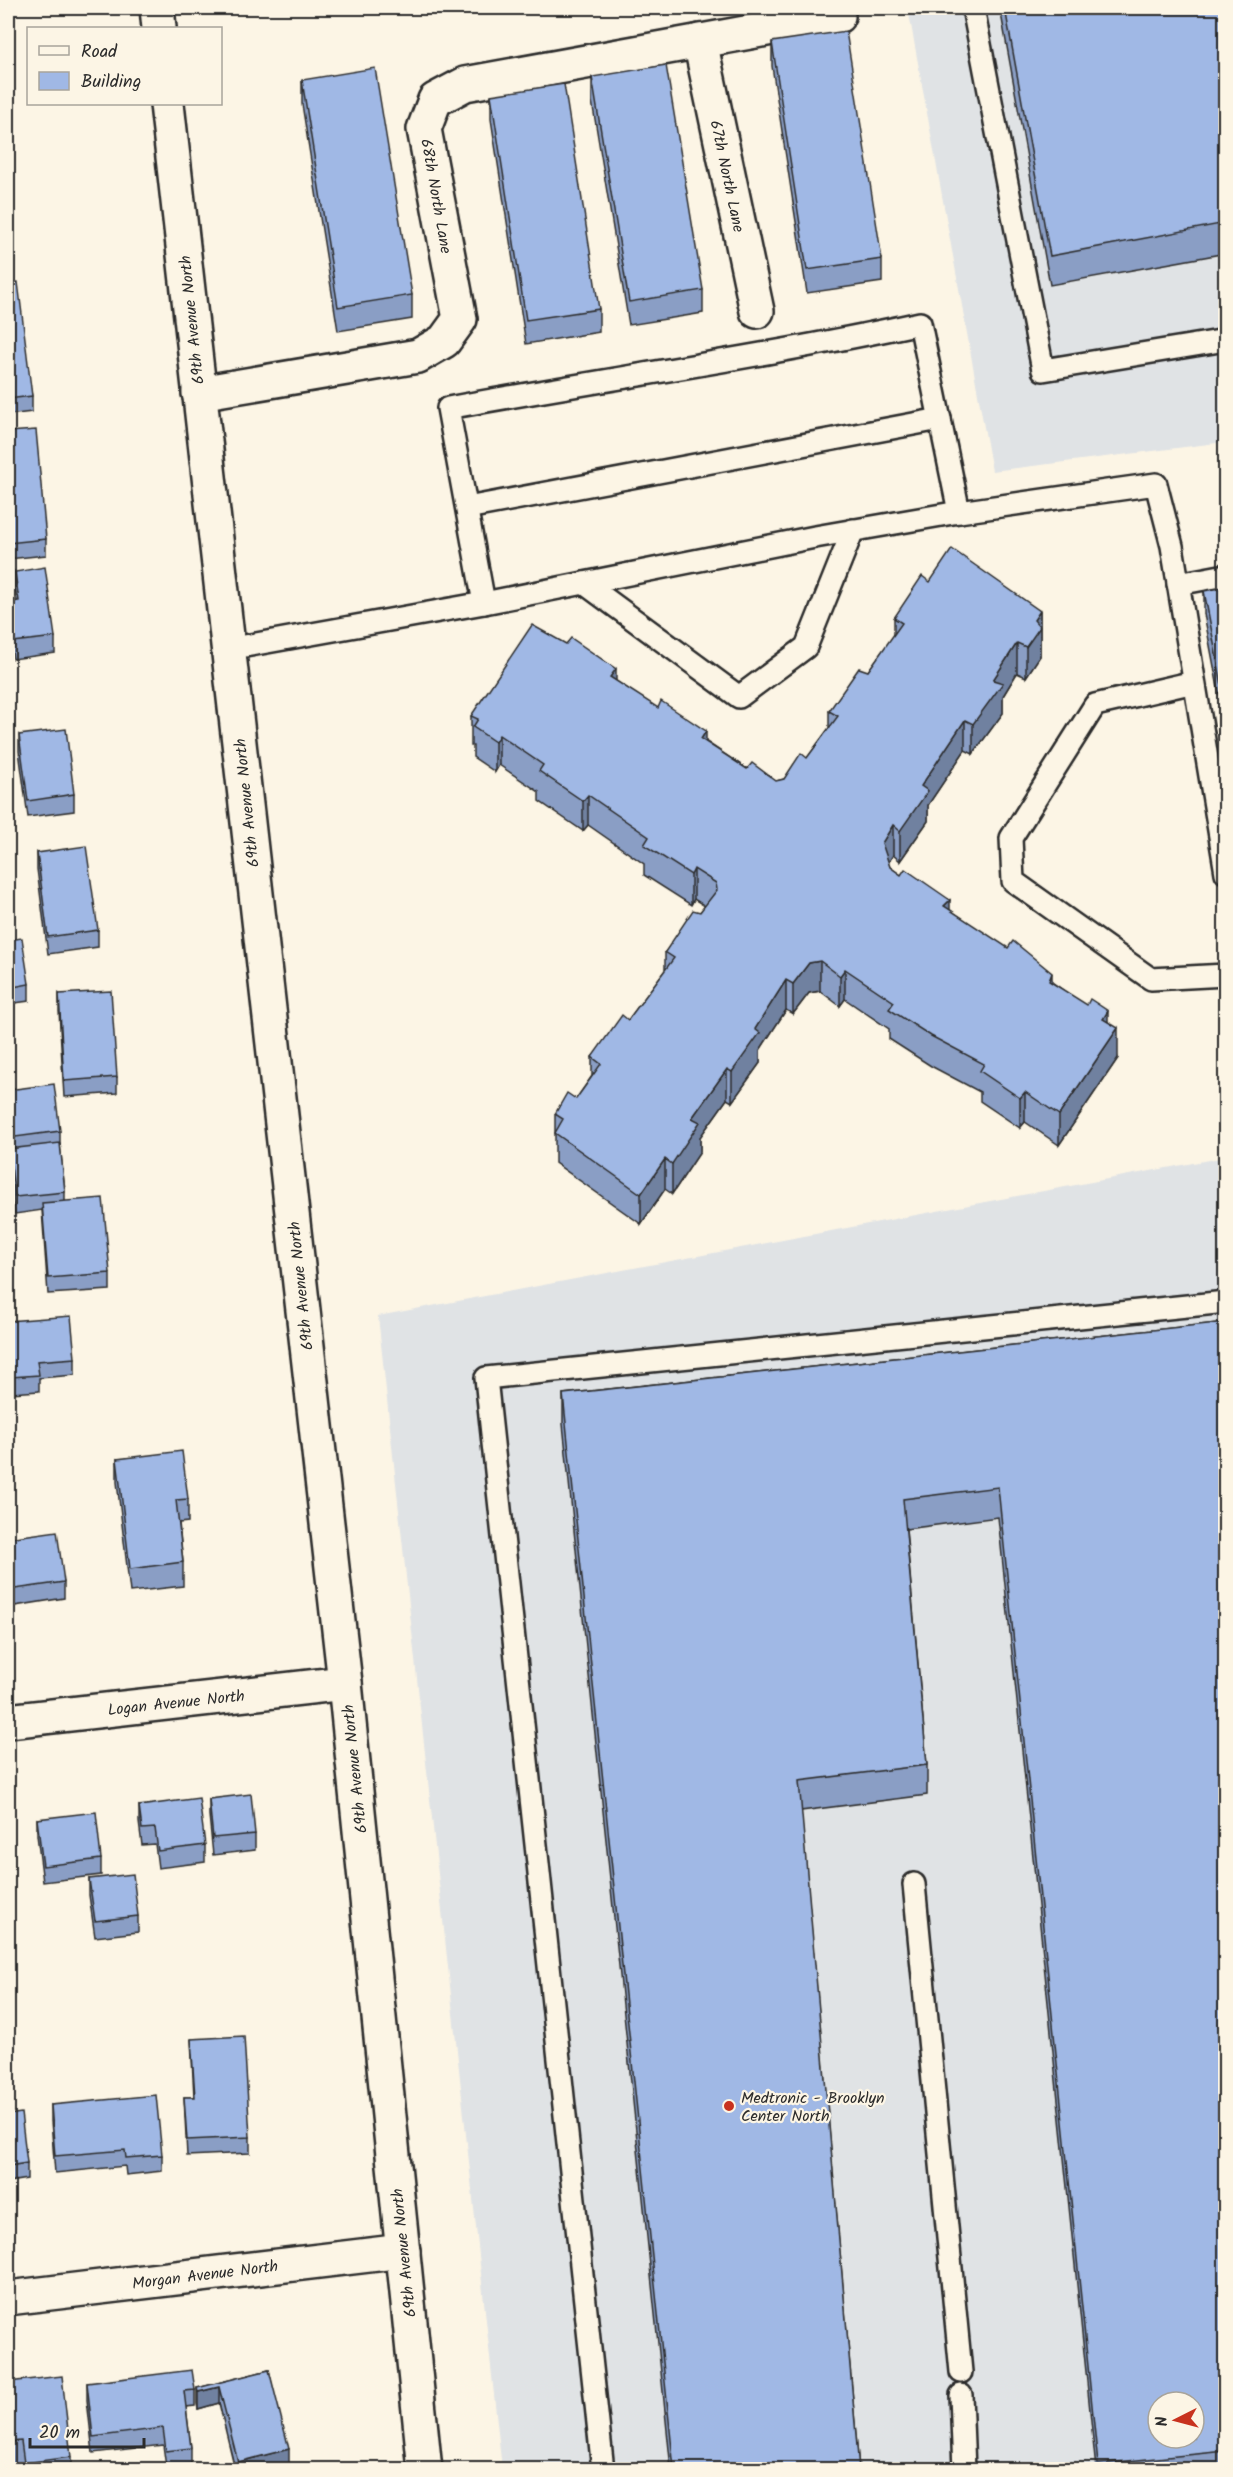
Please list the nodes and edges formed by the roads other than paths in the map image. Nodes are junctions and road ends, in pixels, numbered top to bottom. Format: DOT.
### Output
graph roads {
  1 [pos="157,8"];
  2 [pos="973,8"];
  3 [pos="838,16"];
  4 [pos="159,27"];
  5 [pos="700,41"];
  6 [pos="167,105"];
  7 [pos="757,311"];
  8 [pos="1226,340"];
  9 [pos="200,393"];
  10 [pos="940,419"];
  11 [pos="467,508"];
  12 [pos="959,512"];
  13 [pos="853,530"];
  14 [pos="1226,575"];
  15 [pos="584,583"];
  16 [pos="1178,584"];
  17 [pos="484,603"];
  18 [pos="228,649"];
  19 [pos="1194,682"];
  20 [pos="1226,873"];
  21 [pos="1226,975"];
  22 [pos="1226,1302"];
  23 [pos="345,1683"];
  24 [pos="8,1721"];
  25 [pos="914,1884"];
  26 [pos="403,2251"];
  27 [pos="8,2298"];
  28 [pos="961,2372"];
  29 [pos="961,2395"];
  30 [pos="425,2469"];
  31 [pos="603,2469"];
  32 [pos="963,2469"];
  1 -- 4 [label="street"];
  2 -- 8 [label="lane"];
  3 -- 5 [label="street, 68th North Lane"];
  5 -- 7 [label="street, 67th North Lane"];
  5 -- 9 [label="street, 68th North Lane"];
  6 -- 9 [label="street, 69th Avenue North"];
  9 -- 18 [label="street, 69th Avenue North"];
  10 -- 11 [label="lane"];
  10 -- 11 [label="lane"];
  10 -- 12 [label="lane"];
  11 -- 17 [label="lane"];
  12 -- 13 [label="lane"];
  12 -- 16 [label="lane"];
  13 -- 15 [label="lane"];
  13 -- 15 [label="lane"];
  14 -- 16 [label="lane"];
  15 -- 17 [label="lane"];
  16 -- 19 [label="lane"];
  17 -- 18 [label="lane"];
  18 -- 23 [label="street, 69th Avenue North"];
  19 -- 20 [label="lane"];
  19 -- 21 [label="lane"];
  22 -- 31 [label="lane"];
  23 -- 24 [label="street, Logan Avenue North"];
  23 -- 26 [label="street, 69th Avenue North"];
  25 -- 28 [label="lane"];
  26 -- 27 [label="street, Morgan Avenue North"];
  26 -- 30 [label="street, 69th Avenue North"];
  29 -- 32 [label="lane"];
}
